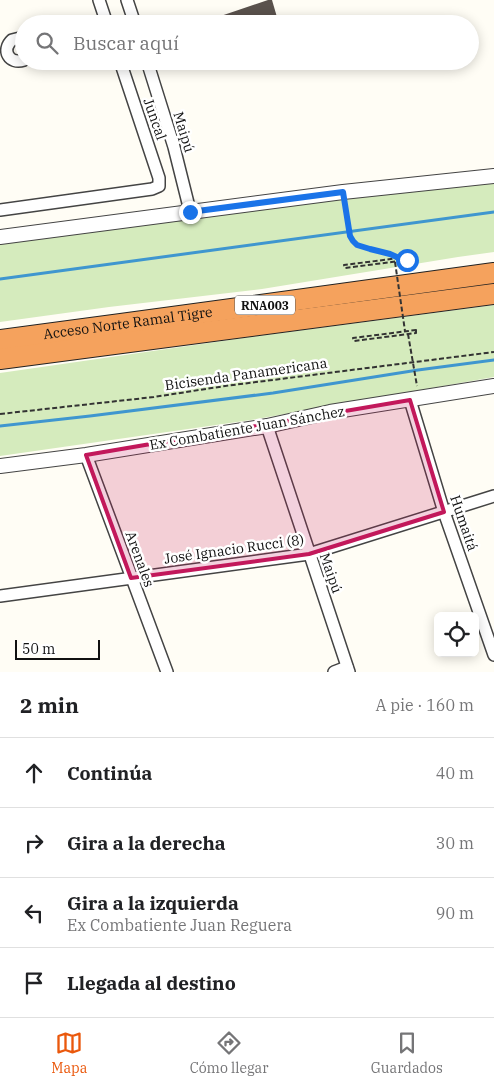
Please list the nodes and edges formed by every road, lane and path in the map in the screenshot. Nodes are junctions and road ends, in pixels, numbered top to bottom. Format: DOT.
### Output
graph roads {
  1 [pos="99,0"];
  2 [pos="127,0"];
  3 [pos="104,15"];
  4 [pos="131,15"];
  5 [pos="15,39"];
  6 [pos="4,56"];
  7 [pos="123,70"];
  8 [pos="150,70"];
  9 [pos="494,176"];
  10 [pos="343,192"];
  11 [pos="0,210"];
  12 [pos="190,212"];
  13 [pos="0,237"];
  14 [pos="399,258"];
  15 [pos="395,262"];
  16 [pos="494,273"];
  17 [pos="494,294"];
  18 [pos="405,331"];
  19 [pos="408,334"];
  20 [pos="0,338"];
  21 [pos="37,345"];
  22 [pos="494,352"];
  23 [pos="0,361"];
  24 [pos="413,365"];
  25 [pos="414,374"];
  26 [pos="494,386"];
  27 [pos="410,400"];
  28 [pos="0,414"];
  29 [pos="267,426"];
  30 [pos="86,456"];
  31 [pos="0,466"];
  32 [pos="494,496"];
  33 [pos="444,512"];
  34 [pos="309,554"];
  35 [pos="131,578"];
  36 [pos="0,596"];
  37 [pos="494,654"];
  38 [pos="348,669"];
  39 [pos="166,672"];
  40 [pos="334,672"];
  1 -- 3 [label="street"];
  2 -- 4 [label="street"];
  5 -- 6 [label="street"];
  7 -- 11 [label="street, Juncal"];
  8 -- 12 [label="street, Maipú"];
  9 -- 10 [label="street"];
  10 -- 12 [label="street"];
  10 -- 14 [label="path"];
  12 -- 13 [label="street"];
  14 -- 15 [label="path"];
  14 -- 15 [label="path"];
  15 -- 18 [label="path, bridge"];
  16 -- 21 [label="highway, Acceso Norte Ramal Tigre / RNA003"];
  17 -- 21 [label="highway, Acceso Norte Ramal Tigre / RNA003"];
  18 -- 19 [label="path"];
  18 -- 19 [label="path"];
  19 -- 24 [label="path"];
  20 -- 21 [label="highway"];
  21 -- 23 [label="highway"];
  22 -- 24 [label="path, Bicisenda Panamericana"];
  24 -- 25 [label="path"];
  24 -- 28 [label="path, Bicisenda Panamericana"];
  26 -- 27 [label="street, Ex Combatiente Juan Sánchez"];
  27 -- 29 [label="street, Ex Combatiente Juan Sánchez"];
  27 -- 33 [label="street, Humaitá"];
  29 -- 30 [label="street, Ex Combatiente Juan Sánchez"];
  29 -- 34 [label="street, Maipú"];
  30 -- 31 [label="street, Ex Combatiente Juan Sánchez"];
  30 -- 35 [label="street, Arenales"];
  32 -- 33 [label="street, José Ignacio Rucci (8)"];
  33 -- 34 [label="street, José Ignacio Rucci (8)"];
  33 -- 37 [label="street, Humaitá"];
  34 -- 35 [label="street, José Ignacio Rucci (8)"];
  34 -- 38 [label="street, Maipú"];
  35 -- 36 [label="street, José Ignacio Rucci (8)"];
  35 -- 39 [label="street, Arenales"];
  38 -- 40 [label="street"];
}
